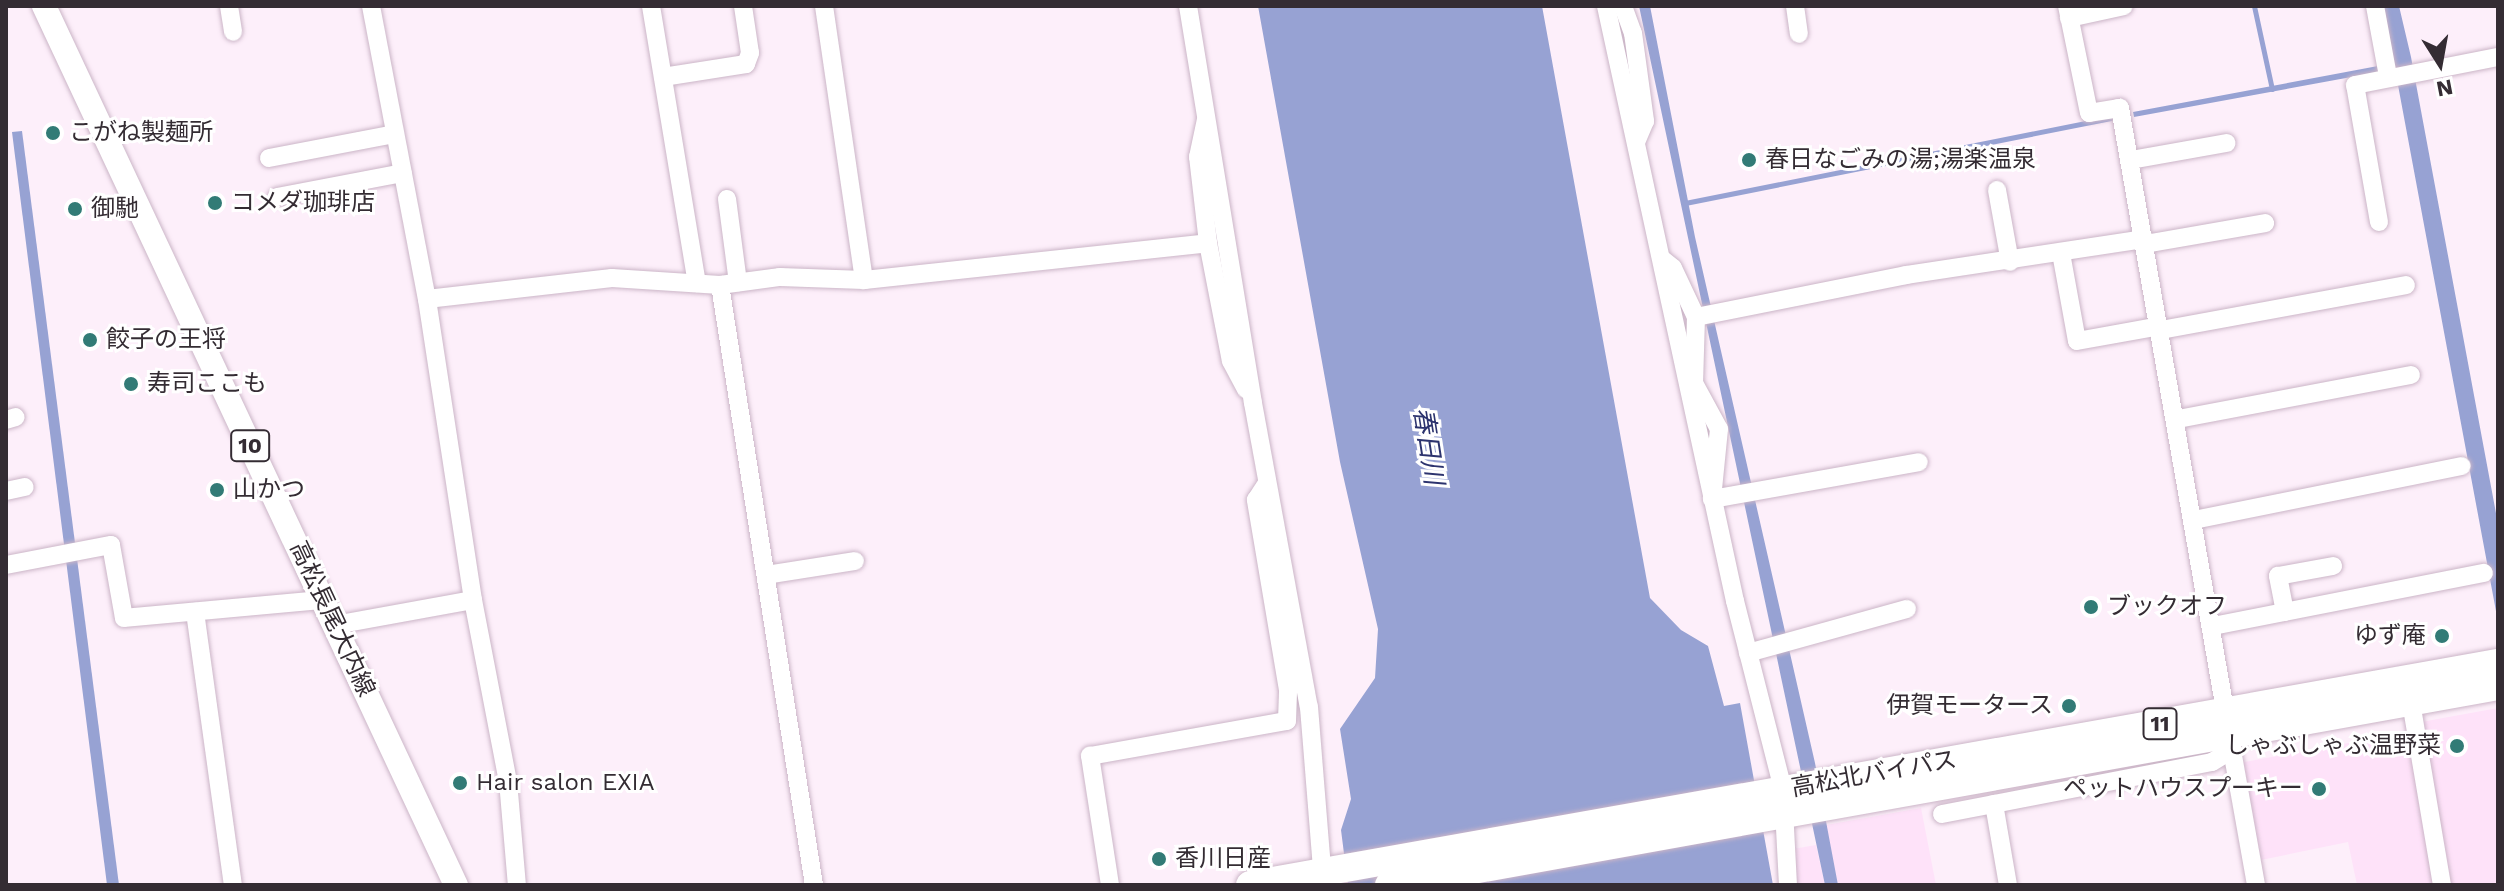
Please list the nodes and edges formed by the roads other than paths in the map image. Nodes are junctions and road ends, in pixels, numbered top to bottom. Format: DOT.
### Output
graph roads {
  1 [pos="44,6"];
  2 [pos="229,6"];
  3 [pos="371,6"];
  4 [pos="651,6"];
  5 [pos="743,6"];
  6 [pos="824,6"];
  7 [pos="1188,6"];
  8 [pos="1606,6"];
  9 [pos="1623,6"];
  10 [pos="1795,6"];
  11 [pos="2124,6"];
  12 [pos="2375,6"];
  13 [pos="2068,12"];
  14 [pos="233,32"];
  15 [pos="1799,34"];
  16 [pos="2498,57"];
  17 [pos="2387,70"];
  18 [pos="663,77"];
  19 [pos="1206,119"];
  20 [pos="395,134"];
  21 [pos="1636,142"];
  22 [pos="2226,143"];
  23 [pos="269,158"];
  24 [pos="2131,160"];
  25 [pos="403,173"];
  26 [pos="1997,190"];
  27 [pos="277,197"];
  28 [pos="727,199"];
  29 [pos="2379,222"];
  30 [pos="2265,223"];
  31 [pos="2145,242"];
  32 [pos="1208,243"];
  33 [pos="2061,253"];
  34 [pos="1660,257"];
  35 [pos="2010,262"];
  36 [pos="864,280"];
  37 [pos="697,283"];
  38 [pos="729,284"];
  39 [pos="2406,285"];
  40 [pos="427,299"];
  41 [pos="1696,317"];
  42 [pos="2161,328"];
  43 [pos="2411,375"];
  44 [pos="1691,384"];
  45 [pos="1253,403"];
  46 [pos="2178,419"];
  47 [pos="1919,462"];
  48 [pos="2462,466"];
  49 [pos="1267,483"];
  50 [pos="25,487"];
  51 [pos="6,491"];
  52 [pos="1712,499"];
  53 [pos="2194,520"];
  54 [pos="855,561"];
  55 [pos="6,565"];
  56 [pos="2333,566"];
  57 [pos="2484,573"];
  58 [pos="766,575"];
  59 [pos="323,600"];
  60 [pos="473,600"];
  61 [pos="1907,609"];
  62 [pos="195,612"];
  63 [pos="2285,612"];
  64 [pos="335,625"];
  65 [pos="2213,626"];
  66 [pos="1748,653"];
  67 [pos="2498,663"];
  68 [pos="2498,686"];
  69 [pos="2411,702"];
  70 [pos="2229,732"];
  71 [pos="1797,800"];
  72 [pos="1994,804"];
  73 [pos="1942,814"];
  74 [pos="1327,875"];
  75 [pos="233,885"];
  76 [pos="456,885"];
  77 [pos="517,885"];
  78 [pos="814,885"];
  79 [pos="1110,885"];
  80 [pos="1250,885"];
  81 [pos="1389,885"];
  82 [pos="1788,885"];
  83 [pos="2008,885"];
  84 [pos="2256,885"];
  85 [pos="2442,885"];
  1 -- 59 [label="main road, 高松長尾大内線 / 10"];
  2 -- 14 [label="street"];
  3 -- 20 [label="street"];
  4 -- 18 [label="street"];
  5 -- 18 [label="street"];
  6 -- 36 [label="street"];
  7 -- 19 [label="street"];
  8 -- 21 [label="street"];
  9 -- 21 [label="street"];
  10 -- 15 [label="street"];
  11 -- 13 [label="street"];
  12 -- 17 [label="street"];
  13 -- 24 [label="street"];
  16 -- 17 [label="street"];
  17 -- 29 [label="street"];
  18 -- 37 [label="street"];
  19 -- 32 [label="street"];
  19 -- 45 [label="street"];
  20 -- 23 [label="street"];
  20 -- 25 [label="street"];
  21 -- 34 [label="street"];
  22 -- 24 [label="street"];
  24 -- 31 [label="street"];
  25 -- 27 [label="street"];
  25 -- 40 [label="street"];
  26 -- 35 [label="street"];
  28 -- 38 [label="street"];
  30 -- 31 [label="street"];
  31 -- 33 [label="street"];
  31 -- 42 [label="street"];
  32 -- 36 [label="street"];
  32 -- 45 [label="street"];
  33 -- 35 [label="street"];
  33 -- 42 [label="street"];
  34 -- 41 [label="street"];
  34 -- 44 [label="street"];
  35 -- 41 [label="street"];
  36 -- 38 [label="street"];
  37 -- 38 [label="street"];
  37 -- 40 [label="street"];
  38 -- 58 [label="street"];
  39 -- 42 [label="street"];
  40 -- 60 [label="street"];
  41 -- 44 [label="street"];
  42 -- 46 [label="street"];
  43 -- 46 [label="street"];
  44 -- 52 [label="street"];
  45 -- 49 [label="street"];
  46 -- 53 [label="street"];
  47 -- 52 [label="street"];
  48 -- 53 [label="street"];
  49 -- 74 [label="street"];
  49 -- 79 [label="street"];
  50 -- 51 [label="street"];
  52 -- 66 [label="street"];
  53 -- 65 [label="street"];
  54 -- 58 [label="street"];
  55 -- 62 [label="street"];
  56 -- 63 [label="street"];
  57 -- 63 [label="street"];
  58 -- 78 [label="street"];
  59 -- 62 [label="street"];
  59 -- 64 [label="main road, 高松長尾大内線 / 10"];
  60 -- 64 [label="street"];
  60 -- 77 [label="street"];
  61 -- 66 [label="street"];
  62 -- 75 [label="street"];
  63 -- 65 [label="street"];
  64 -- 76 [label="main road, 高松長尾大内線 / 10"];
  65 -- 70 [label="street"];
  66 -- 71 [label="street"];
  67 -- 70 [label="highway, 高松北バイパス / 11"];
  68 -- 69 [label="highway, 高松北バイパス / 11"];
  69 -- 70 [label="highway, 高松北バイパス / 11"];
  69 -- 85 [label="street"];
  70 -- 71 [label="highway, 高松北バイパス / 11"];
  70 -- 72 [label="street"];
  70 -- 84 [label="street"];
  71 -- 74 [label="highway, 高松北バイパス / 11"];
  71 -- 81 [label="highway, 高松北バイパス / 11"];
  71 -- 82 [label="street"];
  72 -- 73 [label="street"];
  72 -- 83 [label="street"];
  74 -- 80 [label="highway, 高松北バイパス / 11"];
}
